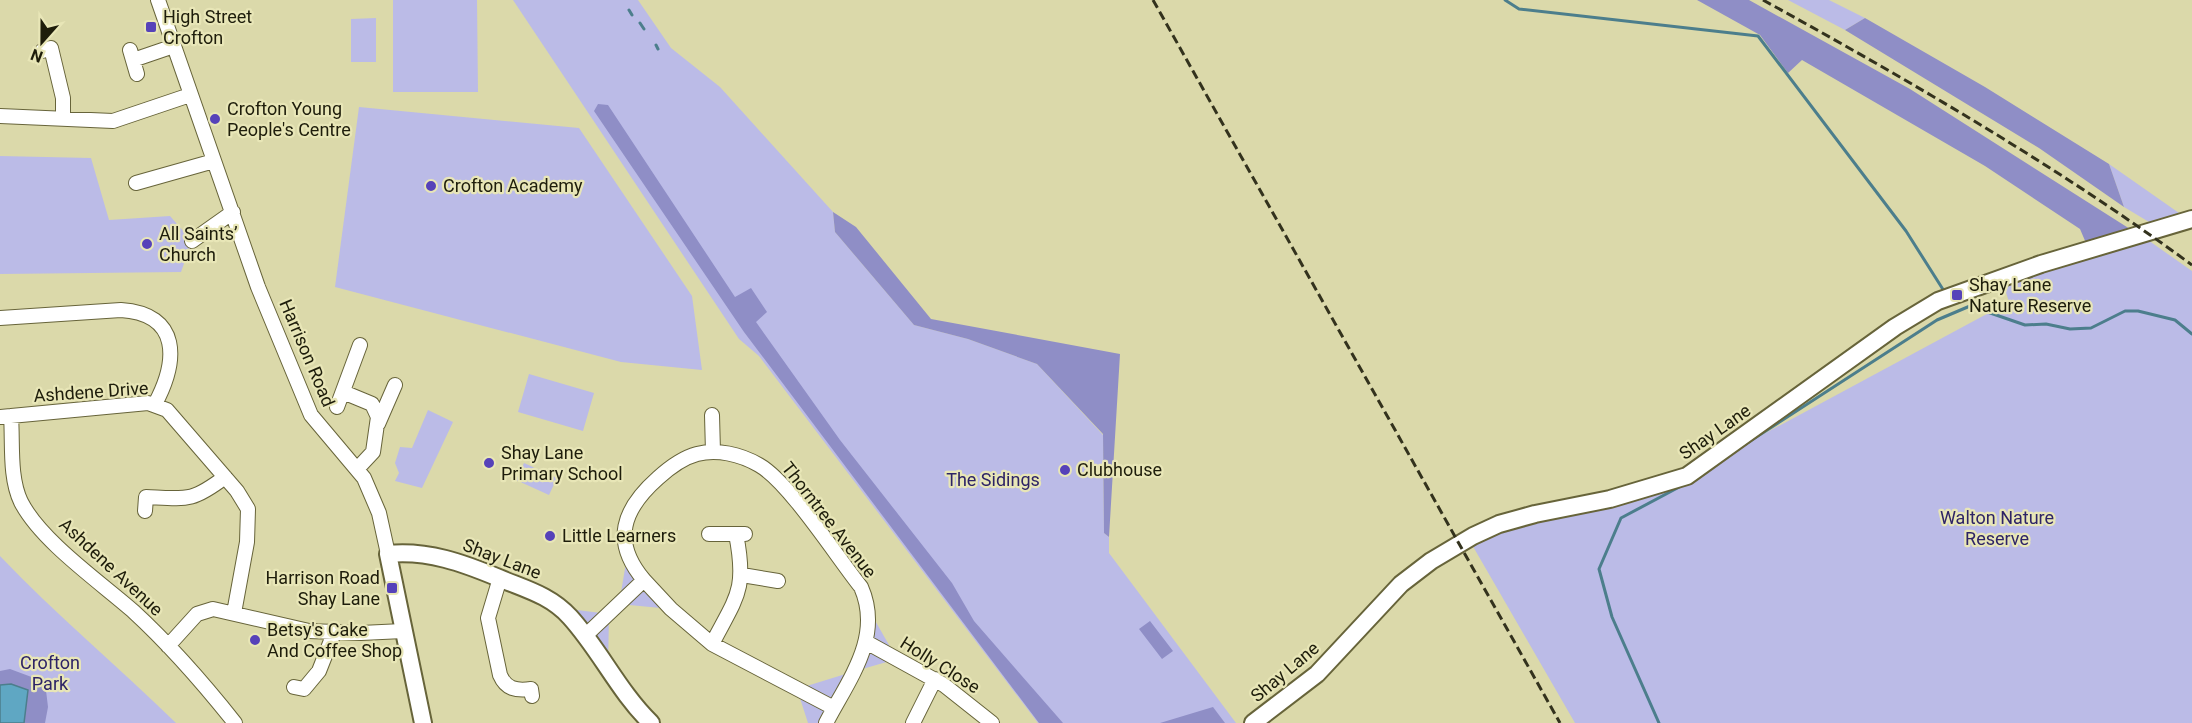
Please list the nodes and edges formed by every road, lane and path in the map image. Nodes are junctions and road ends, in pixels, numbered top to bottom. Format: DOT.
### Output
graph roads {
  1 [pos="158,0"];
  2 [pos="174,46"];
  3 [pos="42,51"];
  4 [pos="134,62"];
  5 [pos="190,95"];
  6 [pos="0,116"];
  7 [pos="63,117"];
  8 [pos="214,161"];
  9 [pos="136,183"];
  10 [pos="233,212"];
  11 [pos="2192,219"];
  12 [pos="192,241"];
  13 [pos="0,318"];
  14 [pos="360,345"];
  15 [pos="395,385"];
  16 [pos="343,392"];
  17 [pos="155,404"];
  18 [pos="337,407"];
  19 [pos="712,415"];
  20 [pos="6,416"];
  21 [pos="377,426"];
  22 [pos="713,452"];
  23 [pos="358,468"];
  24 [pos="225,477"];
  25 [pos="145,511"];
  26 [pos="709,534"];
  27 [pos="388,554"];
  28 [pos="742,575"];
  29 [pos="500,578"];
  30 [pos="644,580"];
  31 [pos="778,581"];
  32 [pos="234,613"];
  33 [pos="403,631"];
  34 [pos="334,633"];
  35 [pos="585,636"];
  36 [pos="866,642"];
  37 [pos="712,644"];
  38 [pos="168,646"];
  39 [pos="935,679"];
  40 [pos="303,691"];
  41 [pos="532,696"];
  42 [pos="834,708"];
  43 [pos="235,723"];
  44 [pos="423,723"];
  45 [pos="651,723"];
  46 [pos="826,723"];
  47 [pos="913,723"];
  48 [pos="992,723"];
  49 [pos="1253,723"];
  1 -- 2 [label="street, Harrison Road"];
  2 -- 4 [label="street"];
  2 -- 5 [label="street, Harrison Road"];
  3 -- 7 [label="street"];
  5 -- 7 [label="street"];
  5 -- 8 [label="street, Harrison Road"];
  6 -- 7 [label="street"];
  8 -- 9 [label="street"];
  8 -- 10 [label="street, Harrison Road"];
  10 -- 12 [label="street"];
  10 -- 23 [label="street, Harrison Road"];
  11 -- 49 [label="main road, Shay Lane"];
  13 -- 17 [label="street"];
  14 -- 16 [label="street"];
  15 -- 21 [label="street"];
  16 -- 18 [label="street"];
  16 -- 21 [label="street"];
  17 -- 20 [label="street, Ashdene Drive"];
  17 -- 24 [label="street, Ashdene Drive"];
  19 -- 22 [label="street"];
  20 -- 38 [label="street, Ashdene Avenue"];
  21 -- 23 [label="street"];
  22 -- 30 [label="street, Thorntree Avenue"];
  22 -- 36 [label="street, Thorntree Avenue"];
  23 -- 27 [label="street, Harrison Road"];
  24 -- 25 [label="street"];
  24 -- 32 [label="street, Ashdene Drive"];
  26 -- 28 [label="street"];
  27 -- 29 [label="main road, Shay Lane"];
  27 -- 33 [label="main road, Harrison Road"];
  28 -- 31 [label="street"];
  28 -- 37 [label="street"];
  29 -- 35 [label="main road, Shay Lane"];
  29 -- 41 [label="street"];
  30 -- 35 [label="street"];
  30 -- 37 [label="street, Thorntree Avenue"];
  32 -- 34 [label="street"];
  32 -- 38 [label="street"];
  33 -- 34 [label="street"];
  33 -- 44 [label="main road, Harrison Road"];
  34 -- 40 [label="street"];
  35 -- 45 [label="main road, Shay Lane"];
  36 -- 39 [label="street, Holly Close"];
  36 -- 42 [label="street, Thorntree Avenue"];
  37 -- 42 [label="street, Thorntree Avenue"];
  38 -- 43 [label="street, Ashdene Avenue"];
  39 -- 47 [label="street"];
  39 -- 48 [label="street, Holly Close"];
  42 -- 46 [label="street, Thorntree Avenue"];
}
